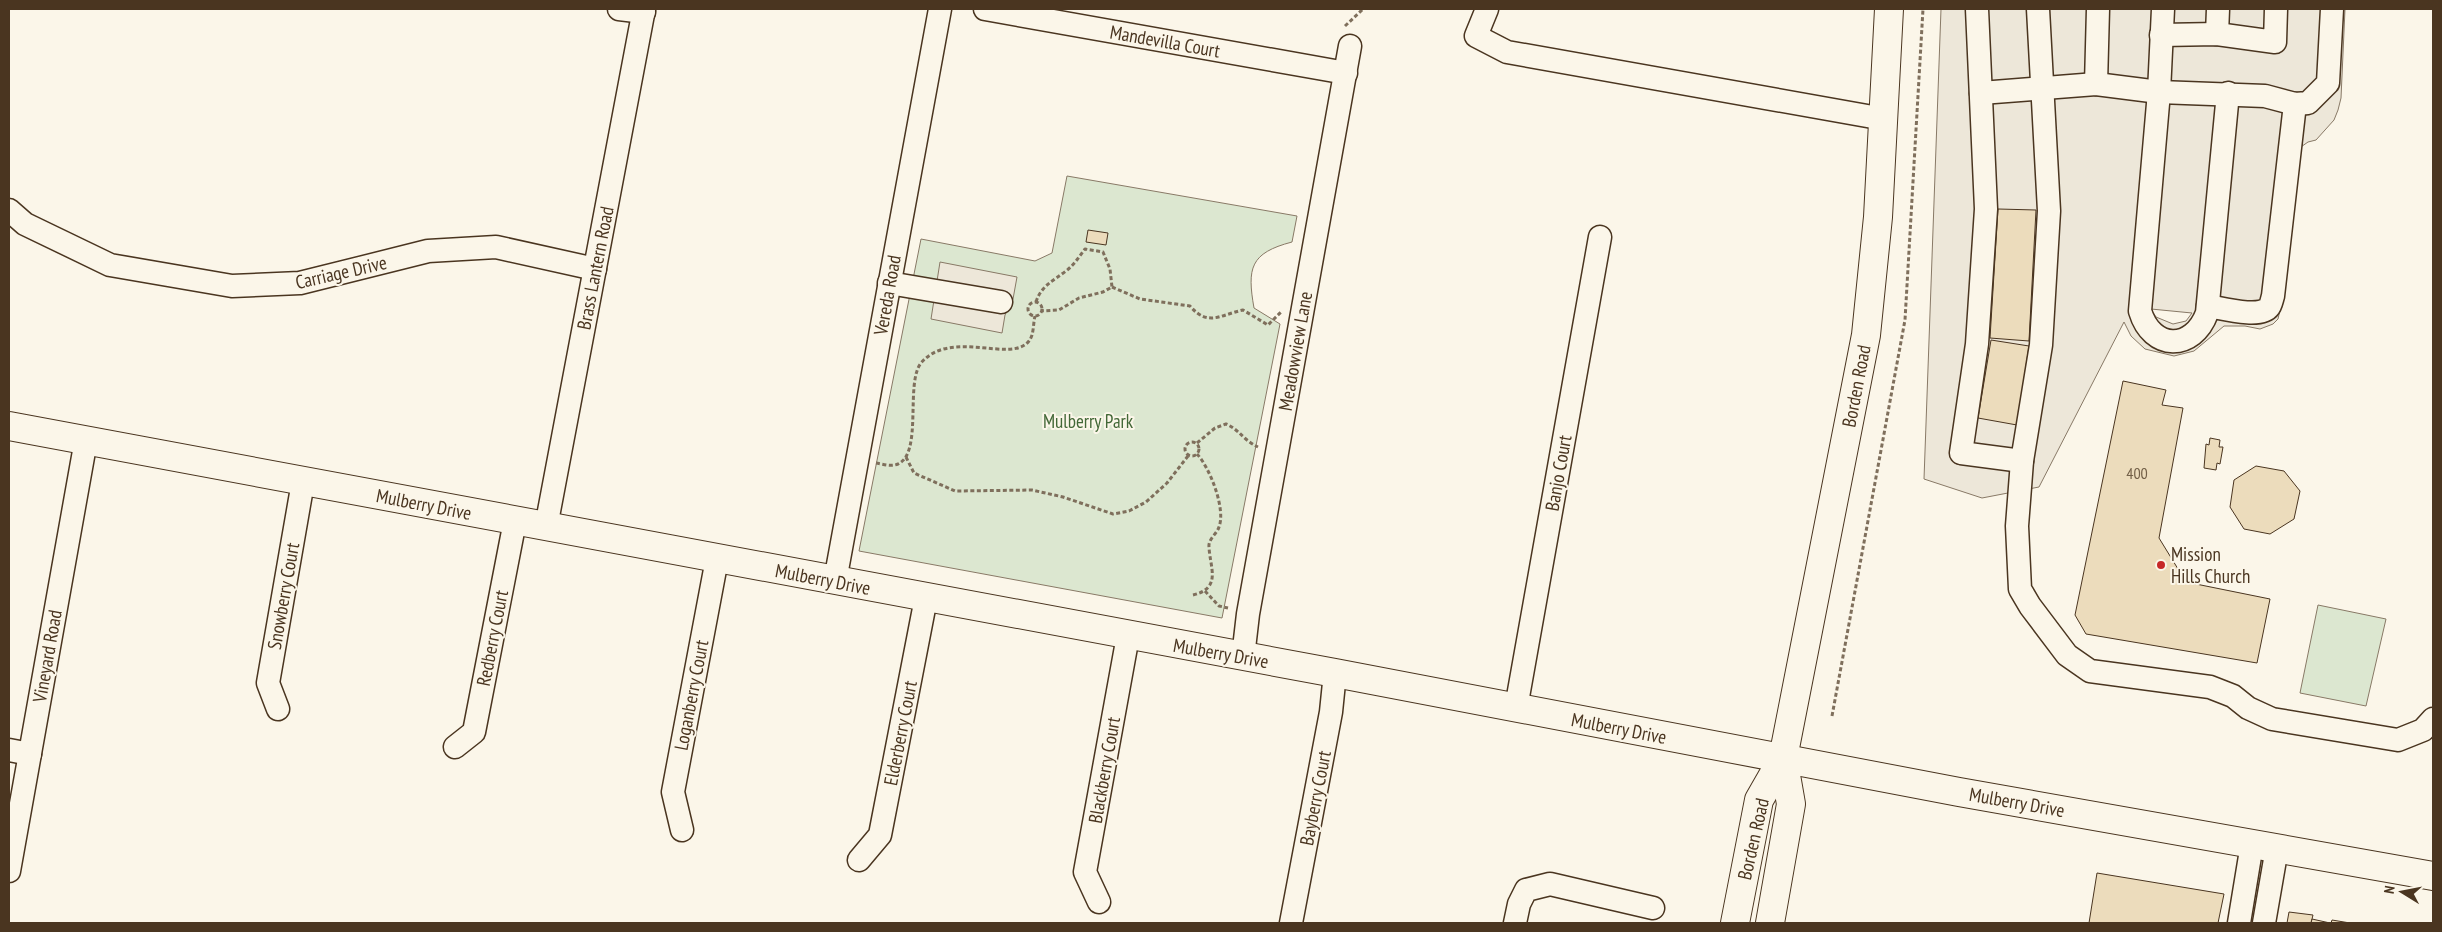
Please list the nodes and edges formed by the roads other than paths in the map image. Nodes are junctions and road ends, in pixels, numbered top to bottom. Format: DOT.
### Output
graph roads {
  1 [pos="619,9"];
  2 [pos="940,9"];
  3 [pos="985,9"];
  4 [pos="1487,9"];
  5 [pos="1889,9"];
  6 [pos="1977,9"];
  7 [pos="2038,9"];
  8 [pos="2098,9"];
  9 [pos="2162,9"];
  10 [pos="2218,9"];
  11 [pos="2276,9"];
  12 [pos="2332,9"];
  13 [pos="644,10"];
  14 [pos="2217,34"];
  15 [pos="2161,35"];
  16 [pos="1350,46"];
  17 [pos="1346,73"];
  18 [pos="2096,84"];
  19 [pos="2044,88"];
  20 [pos="2159,92"];
  21 [pos="1982,93"];
  22 [pos="2228,93"];
  23 [pos="2295,104"];
  24 [pos="1884,119"];
  25 [pos="9,210"];
  26 [pos="1600,237"];
  27 [pos="595,270"];
  28 [pos="889,283"];
  29 [pos="1001,302"];
  30 [pos="2208,306"];
  31 [pos="9,426"];
  32 [pos="86,440"];
  33 [pos="2022,462"];
  34 [pos="303,482"];
  35 [pos="515,521"];
  36 [pos="546,527"];
  37 [pos="717,559"];
  38 [pos="835,581"];
  39 [pos="926,598"];
  40 [pos="1128,636"];
  41 [pos="1243,657"];
  42 [pos="1335,673"];
  43 [pos="1516,708"];
  44 [pos="278,709"];
  45 [pos="2433,719"];
  46 [pos="456,747"];
  47 [pos="19,752"];
  48 [pos="1783,758"];
  49 [pos="682,830"];
  50 [pos="2265,846"];
  51 [pos="859,860"];
  52 [pos="9,871"];
  53 [pos="2433,876"];
  54 [pos="1099,902"];
  55 [pos="1653,908"];
  56 [pos="1291,923"];
  57 [pos="1515,923"];
  58 [pos="1735,923"];
  59 [pos="1770,923"];
  60 [pos="2239,923"];
  61 [pos="2264,923"];
  1 -- 13 [label="street"];
  2 -- 28 [label="street, Vereda Road"];
  3 -- 17 [label="street, Mandevilla Court"];
  4 -- 24 [label="street"];
  5 -- 24 [label="main road, Borden Road"];
  6 -- 21 [label="street"];
  7 -- 19 [label="street"];
  8 -- 18 [label="street"];
  9 -- 15 [label="street"];
  10 -- 14 [label="street"];
  11 -- 14 [label="street"];
  12 -- 23 [label="street"];
  13 -- 27 [label="street, Brass Lantern Road"];
  14 -- 15 [label="street"];
  15 -- 20 [label="street"];
  16 -- 17 [label="street, Meadowview Lane"];
  17 -- 41 [label="street, Meadowview Lane"];
  18 -- 19 [label="street"];
  18 -- 20 [label="street"];
  19 -- 21 [label="street"];
  19 -- 33 [label="street"];
  20 -- 22 [label="street"];
  20 -- 30 [label="street"];
  21 -- 33 [label="street"];
  22 -- 23 [label="street"];
  22 -- 30 [label="street"];
  23 -- 30 [label="street"];
  24 -- 48 [label="main road, Borden Road"];
  25 -- 27 [label="street, Carriage Drive"];
  26 -- 43 [label="street, Banjo Court"];
  27 -- 36 [label="street, Brass Lantern Road"];
  28 -- 29 [label="street"];
  28 -- 38 [label="street, Vereda Road"];
  31 -- 32 [label="main road, Mulberry Drive"];
  32 -- 34 [label="main road, Mulberry Drive"];
  32 -- 47 [label="street, Vineyard Road"];
  33 -- 45 [label="street"];
  34 -- 35 [label="main road, Mulberry Drive"];
  34 -- 44 [label="street, Snowberry Court"];
  35 -- 36 [label="main road, Mulberry Drive"];
  35 -- 46 [label="street, Redberry Court"];
  36 -- 37 [label="main road, Mulberry Drive"];
  37 -- 38 [label="main road, Mulberry Drive"];
  37 -- 49 [label="street, Loganberry Court"];
  38 -- 39 [label="main road, Mulberry Drive"];
  39 -- 40 [label="main road, Mulberry Drive"];
  39 -- 51 [label="street, Elderberry Court"];
  40 -- 41 [label="main road, Mulberry Drive"];
  40 -- 54 [label="street, Blackberry Court"];
  41 -- 42 [label="main road, Mulberry Drive"];
  42 -- 43 [label="main road, Mulberry Drive"];
  42 -- 56 [label="street, Bayberry Court"];
  43 -- 48 [label="main road, Mulberry Drive"];
  47 -- 52 [label="street, Vineyard Road"];
  48 -- 50 [label="main road, Mulberry Drive"];
  48 -- 58 [label="main road, Borden Road"];
  48 -- 59 [label="main road, Borden Road"];
  50 -- 53 [label="main road, Mulberry Drive"];
  50 -- 60 [label="street"];
  50 -- 61 [label="street"];
  55 -- 57 [label="street"];
}
